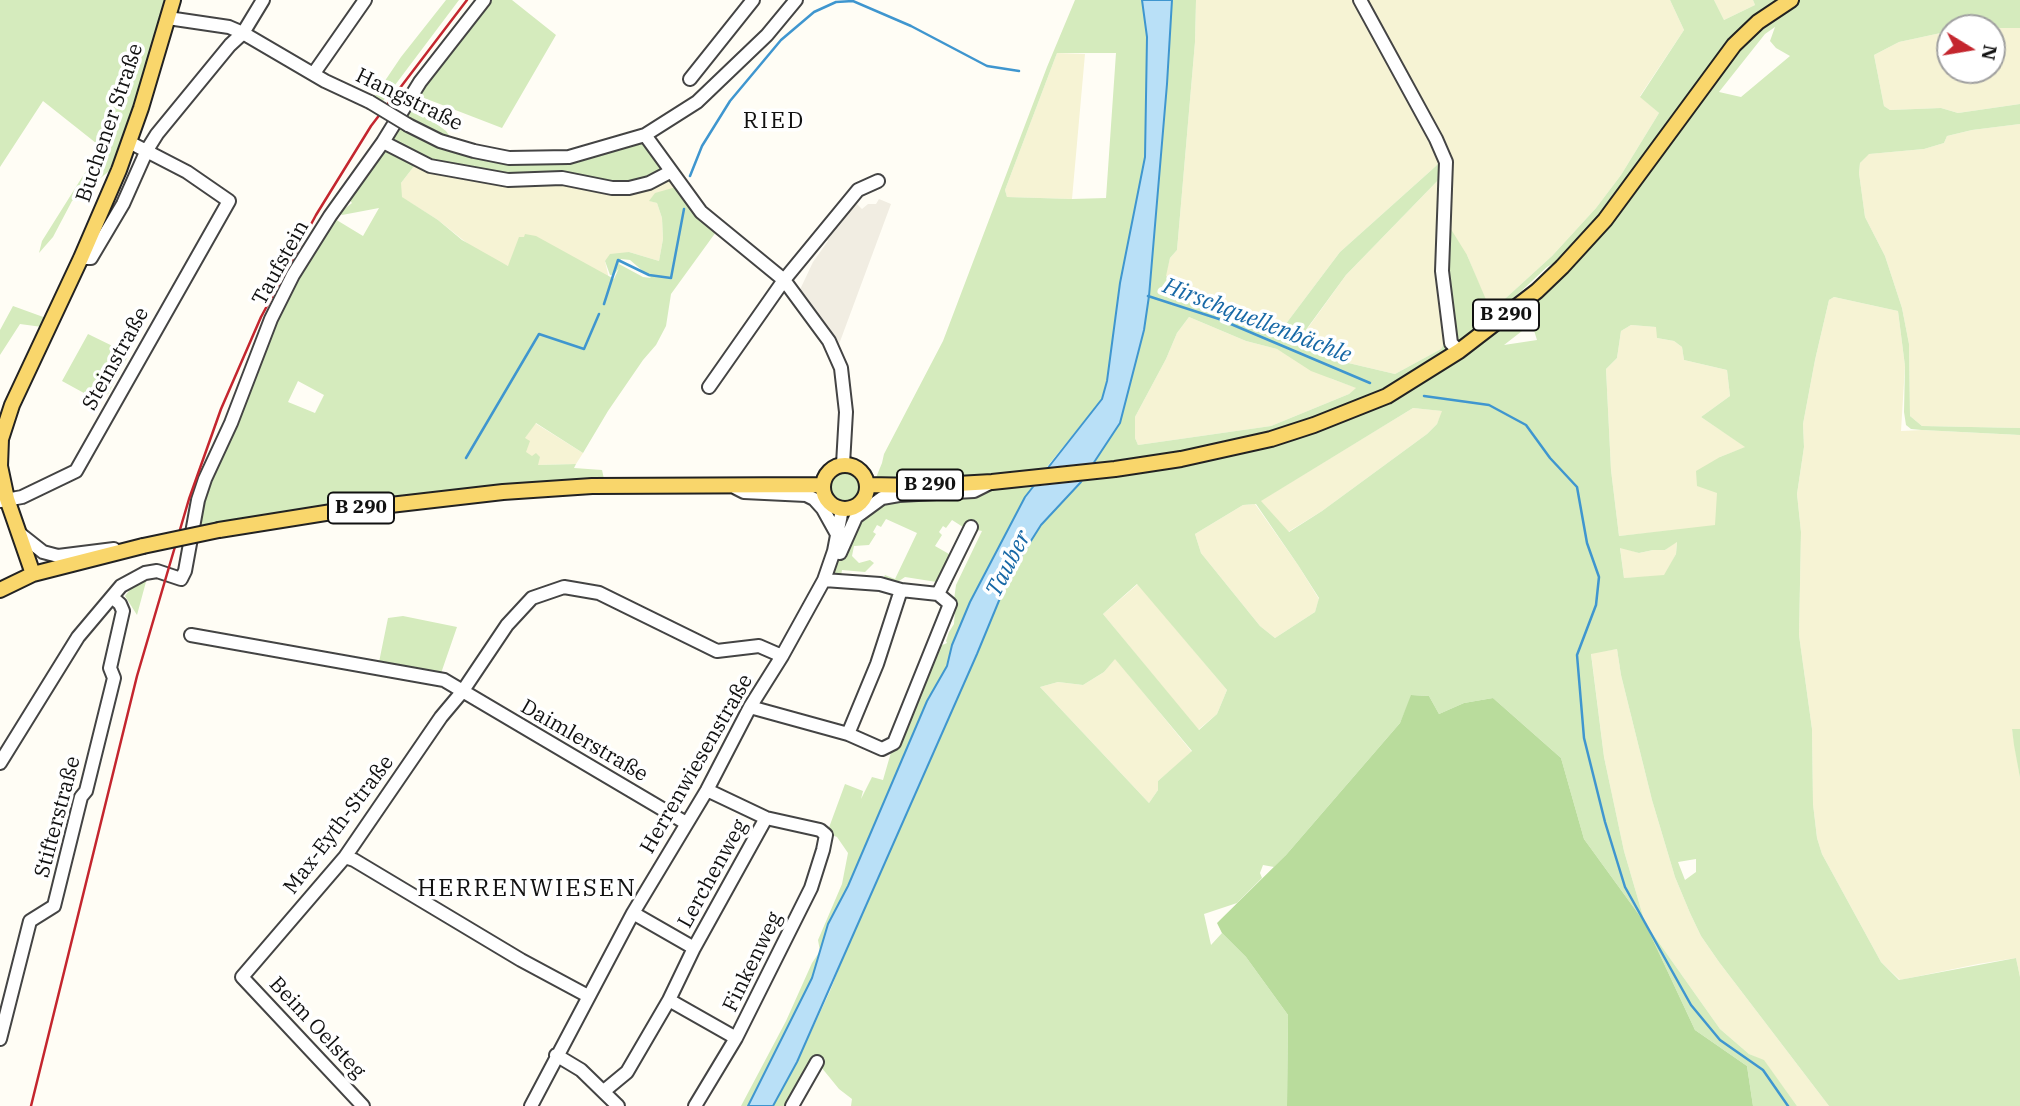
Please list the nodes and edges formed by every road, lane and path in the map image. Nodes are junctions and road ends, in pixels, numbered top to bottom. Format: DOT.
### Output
graph roads {
  1 [pos="173,0"];
  2 [pos="263,0"];
  3 [pos="365,0"];
  4 [pos="484,0"];
  5 [pos="753,0"];
  6 [pos="796,0"];
  7 [pos="1360,0"];
  8 [pos="1791,0"];
  9 [pos="168,18"];
  10 [pos="243,33"];
  11 [pos="314,73"];
  12 [pos="690,79"];
  13 [pos="645,135"];
  14 [pos="129,142"];
  15 [pos="383,142"];
  16 [pos="147,150"];
  17 [pos="670,172"];
  18 [pos="878,181"];
  19 [pos="81,258"];
  20 [pos="784,280"];
  21 [pos="1459,351"];
  22 [pos="709,387"];
  23 [pos="842,464"];
  24 [pos="999,482"];
  25 [pos="822,485"];
  26 [pos="867,485"];
  27 [pos="733,486"];
  28 [pos="3,500"];
  29 [pos="842,509"];
  30 [pos="971,527"];
  31 [pos="19,535"];
  32 [pos="838,536"];
  33 [pos="137,548"];
  34 [pos="33,574"];
  35 [pos="824,580"];
  36 [pos="3,589"];
  37 [pos="901,590"];
  38 [pos="938,594"];
  39 [pos="112,597"];
  40 [pos="191,635"];
  41 [pos="782,656"];
  42 [pos="462,692"];
  43 [pos="750,707"];
  44 [pos="848,734"];
  45 [pos="0,763"];
  46 [pos="707,790"];
  47 [pos="766,818"];
  48 [pos="687,823"];
  49 [pos="345,858"];
  50 [pos="634,913"];
  51 [pos="694,948"];
  52 [pos="242,977"];
  53 [pos="588,996"];
  54 [pos="669,1000"];
  55 [pos="736,1038"];
  56 [pos="0,1039"];
  57 [pos="556,1055"];
  58 [pos="817,1062"];
  59 [pos="604,1091"];
  60 [pos="363,1106"];
  61 [pos="531,1106"];
  62 [pos="618,1106"];
  63 [pos="695,1106"];
  64 [pos="792,1106"];
  1 -- 9 [label="main road, Buchener Straße"];
  2 -- 10 [label="street"];
  3 -- 11 [label="street"];
  4 -- 15 [label="street, Taufstein"];
  5 -- 12 [label="street"];
  6 -- 13 [label="street, Hangstraße"];
  7 -- 21 [label="street"];
  8 -- 21 [label="main road, B 290"];
  9 -- 10 [label="street, Hangstraße"];
  9 -- 14 [label="main road, Buchener Straße"];
  10 -- 11 [label="street, Hangstraße"];
  10 -- 16 [label="street"];
  11 -- 13 [label="street, Hangstraße, bridge"];
  13 -- 17 [label="street"];
  14 -- 16 [label="street"];
  14 -- 19 [label="main road, Buchener Straße"];
  15 -- 17 [label="street"];
  15 -- 39 [label="street, Taufstein"];
  16 -- 19 [label="street, Buchener Straße"];
  16 -- 28 [label="street, Steinstraße"];
  17 -- 20 [label="street"];
  18 -- 20 [label="street"];
  19 -- 28 [label="main road, Buchener Straße"];
  20 -- 22 [label="street"];
  20 -- 23 [label="street"];
  21 -- 24 [label="main road, B 290"];
  23 -- 25 [label="main road"];
  23 -- 26 [label="main road, B 290"];
  24 -- 26 [label="main road, B 290"];
  24 -- 35 [label="street"];
  25 -- 27 [label="main road, B 290"];
  25 -- 29 [label="main road"];
  26 -- 29 [label="main road, B 290"];
  27 -- 32 [label="street"];
  27 -- 33 [label="main road, B 290, bridge"];
  28 -- 31 [label="main road, Buchener Straße"];
  29 -- 32 [label="street, Herrenwiesenstraße"];
  30 -- 38 [label="street"];
  31 -- 33 [label="street"];
  31 -- 34 [label="main road, Buchener Straße"];
  31 -- 36 [label="main road"];
  32 -- 35 [label="street, Herrenwiesenstraße"];
  33 -- 34 [label="main road, B 290"];
  34 -- 36 [label="main road, B 290"];
  35 -- 37 [label="street"];
  35 -- 41 [label="street, Herrenwiesenstraße"];
  37 -- 38 [label="street"];
  37 -- 44 [label="street"];
  38 -- 44 [label="street"];
  39 -- 45 [label="street"];
  39 -- 56 [label="street, Stifterstraße"];
  40 -- 42 [label="street"];
  41 -- 42 [label="street, Max-Eyth-Straße"];
  41 -- 43 [label="street, Herrenwiesenstraße"];
  42 -- 48 [label="street, Daimlerstraße"];
  42 -- 49 [label="street, Max-Eyth-Straße"];
  43 -- 44 [label="street"];
  43 -- 46 [label="street, Herrenwiesenstraße"];
  46 -- 47 [label="street"];
  46 -- 48 [label="street, Herrenwiesenstraße"];
  47 -- 51 [label="street, Lerchenweg"];
  47 -- 55 [label="street, Finkenweg"];
  48 -- 50 [label="street, Herrenwiesenstraße"];
  49 -- 52 [label="street, Max-Eyth-Straße"];
  49 -- 53 [label="street"];
  50 -- 51 [label="street, Lerchenweg"];
  50 -- 53 [label="street, Herrenwiesenstraße"];
  51 -- 54 [label="street, Lerchenweg"];
  52 -- 60 [label="street, Beim Oelsteg"];
  53 -- 57 [label="street, Herrenwiesenstraße"];
  54 -- 55 [label="street"];
  54 -- 59 [label="street, Lerchenweg"];
  55 -- 63 [label="street, Finkenweg"];
  57 -- 59 [label="street"];
  57 -- 61 [label="street, Herrenwiesenstraße"];
  58 -- 64 [label="street"];
  59 -- 62 [label="street"];
}
